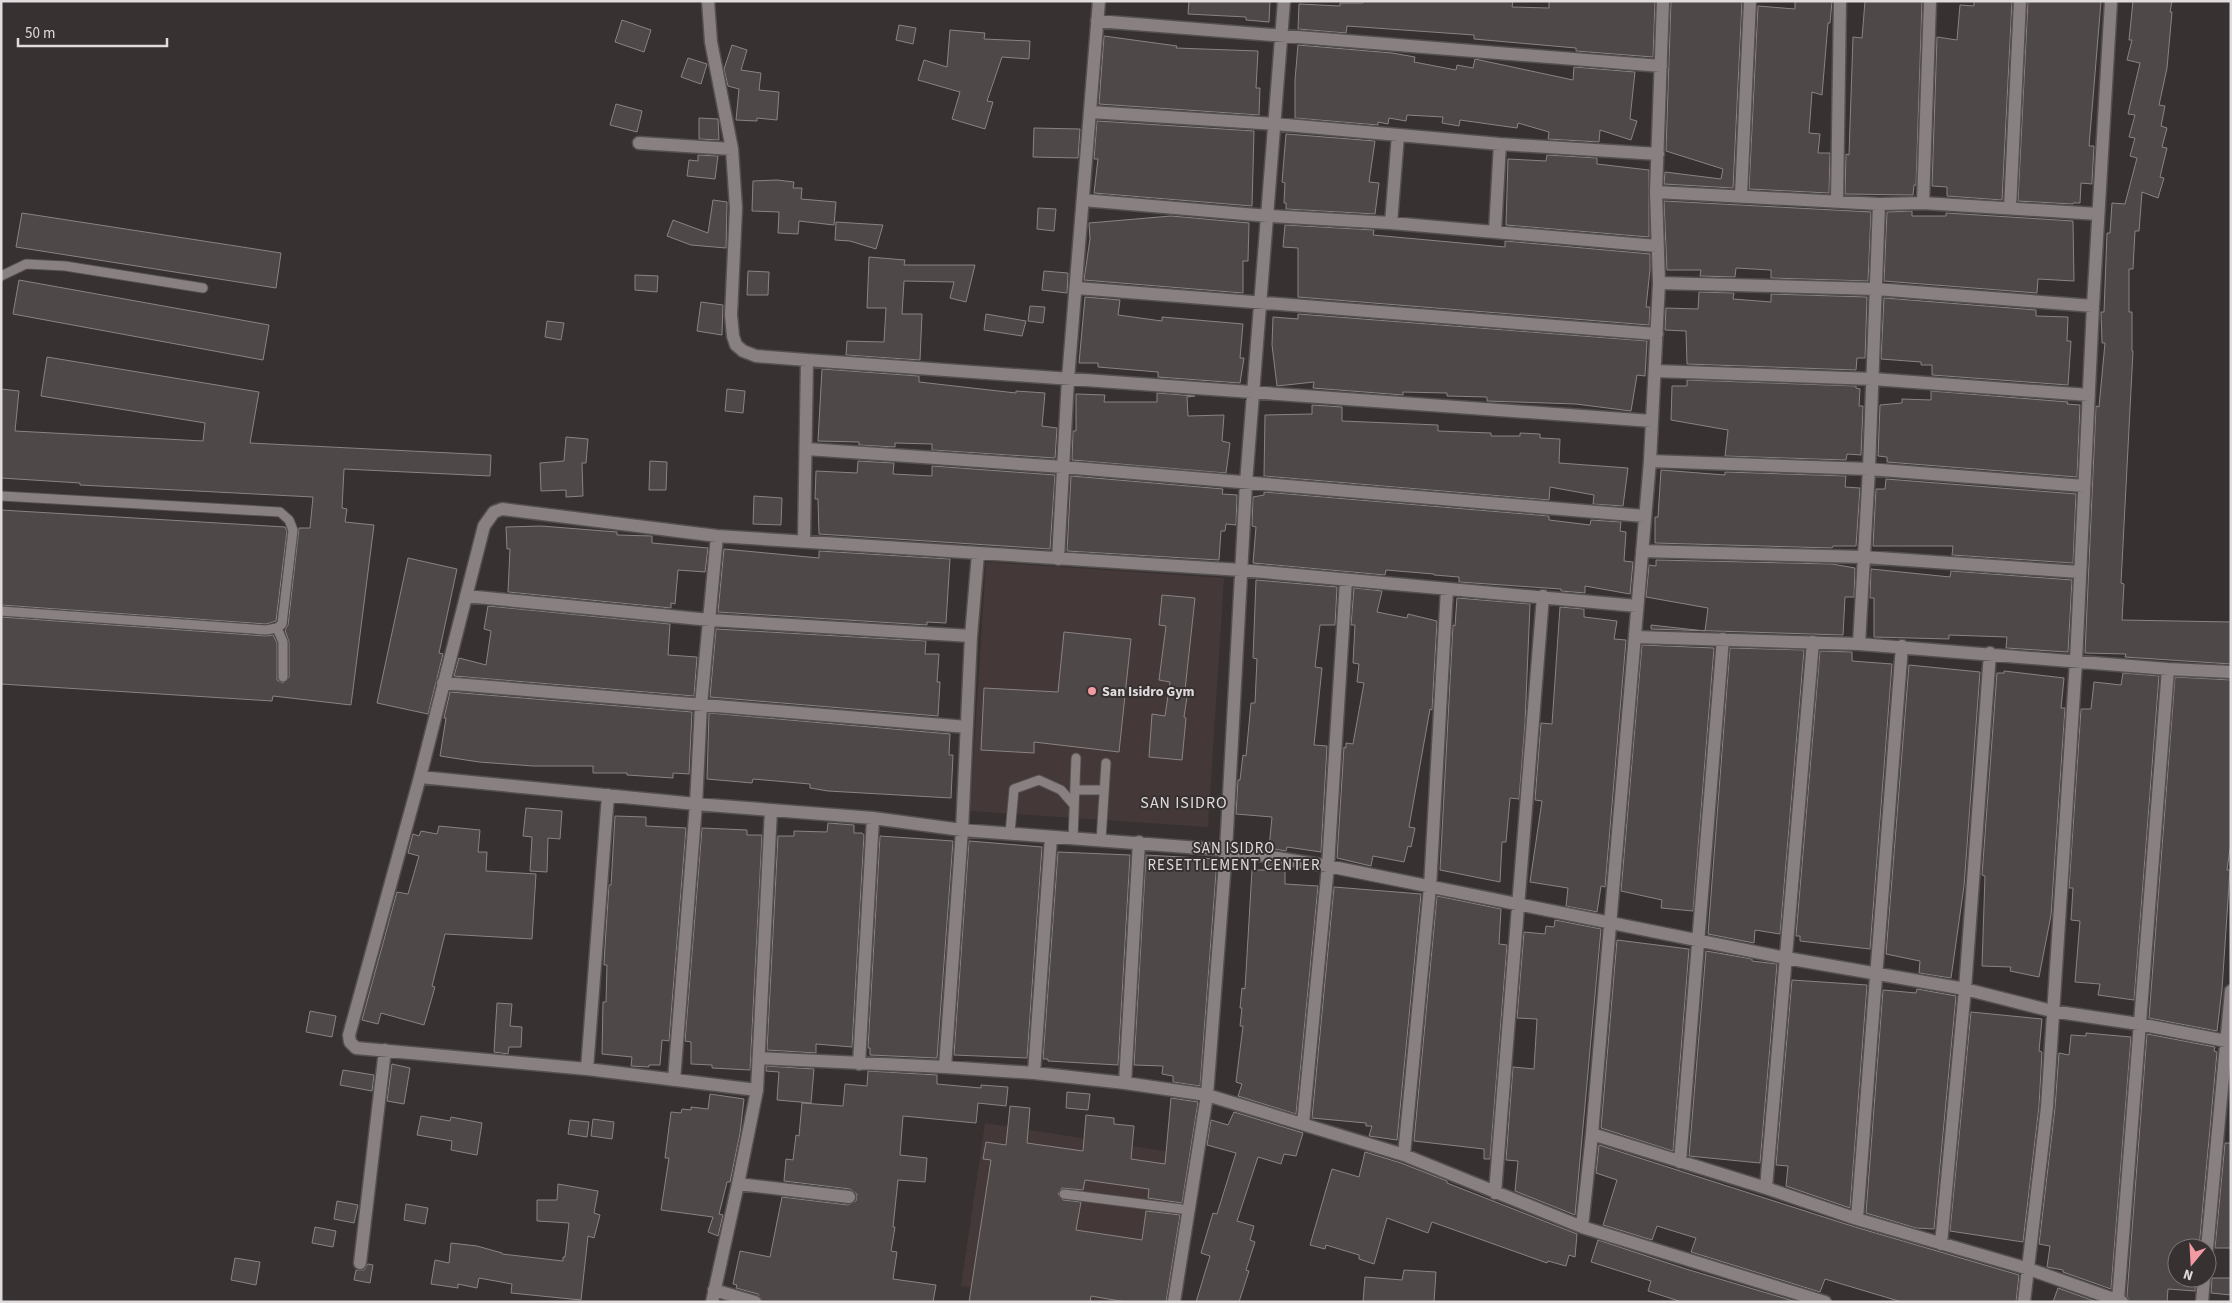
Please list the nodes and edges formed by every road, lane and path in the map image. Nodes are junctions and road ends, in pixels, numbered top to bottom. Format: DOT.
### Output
graph roads {
  1 [pos="708,1"];
  2 [pos="1099,1"];
  3 [pos="1284,1"];
  4 [pos="1663,1"];
  5 [pos="1750,1"];
  6 [pos="1840,1"];
  7 [pos="1930,1"];
  8 [pos="2020,1"];
  9 [pos="2111,1"];
  10 [pos="1097,21"];
  11 [pos="1282,36"];
  12 [pos="1661,66"];
  13 [pos="1090,112"];
  14 [pos="1275,124"];
  15 [pos="1398,135"];
  16 [pos="639,142"];
  17 [pos="1500,144"];
  18 [pos="732,149"];
  19 [pos="1658,154"];
  20 [pos="1656,192"];
  21 [pos="1741,195"];
  22 [pos="1083,200"];
  23 [pos="1837,201"];
  24 [pos="1923,203"];
  25 [pos="1880,204"];
  26 [pos="2010,208"];
  27 [pos="2098,214"];
  28 [pos="1268,216"];
  29 [pos="1392,223"];
  30 [pos="1495,231"];
  31 [pos="1657,246"];
  32 [pos="1,276"];
  33 [pos="1659,283"];
  34 [pos="204,288"];
  35 [pos="1076,288"];
  36 [pos="1876,289"];
  37 [pos="1261,303"];
  38 [pos="2093,306"];
  39 [pos="1657,334"];
  40 [pos="807,360"];
  41 [pos="1655,371"];
  42 [pos="1068,379"];
  43 [pos="1873,379"];
  44 [pos="1254,394"];
  45 [pos="2089,395"];
  46 [pos="1652,421"];
  47 [pos="807,449"];
  48 [pos="1650,461"];
  49 [pos="1063,467"];
  50 [pos="1869,469"];
  51 [pos="1246,483"];
  52 [pos="2084,486"];
  53 [pos="1,496"];
  54 [pos="1644,516"];
  55 [pos="717,536"];
  56 [pos="804,540"];
  57 [pos="1642,551"];
  58 [pos="978,554"];
  59 [pos="1864,557"];
  60 [pos="1058,559"];
  61 [pos="1240,570"];
  62 [pos="2080,572"];
  63 [pos="1346,580"];
  64 [pos="1447,589"];
  65 [pos="466,596"];
  66 [pos="1543,596"];
  67 [pos="1637,606"];
  68 [pos="1,611"];
  69 [pos="710,620"];
  70 [pos="277,628"];
  71 [pos="971,636"];
  72 [pos="1635,637"];
  73 [pos="1723,638"];
  74 [pos="1813,642"];
  75 [pos="1859,644"];
  76 [pos="1902,646"];
  77 [pos="1990,653"];
  78 [pos="2076,661"];
  79 [pos="2168,669"];
  80 [pos="2231,672"];
  81 [pos="283,678"];
  82 [pos="443,683"];
  83 [pos="701,705"];
  84 [pos="966,727"];
  85 [pos="1076,758"];
  86 [pos="1106,763"];
  87 [pos="420,777"];
  88 [pos="1076,790"];
  89 [pos="1103,790"];
  90 [pos="608,795"];
  91 [pos="696,804"];
  92 [pos="1074,805"];
  93 [pos="771,810"];
  94 [pos="873,818"];
  95 [pos="962,830"];
  96 [pos="1010,834"];
  97 [pos="1051,837"];
  98 [pos="1073,838"];
  99 [pos="1101,840"];
  100 [pos="1138,842"];
  101 [pos="1226,850"];
  102 [pos="1328,866"];
  103 [pos="1430,887"];
  104 [pos="1518,904"];
  105 [pos="1610,923"];
  106 [pos="1698,941"];
  107 [pos="1786,958"];
  108 [pos="1875,972"];
  109 [pos="1965,989"];
  110 [pos="2231,991"];
  111 [pos="2052,1011"];
  112 [pos="2139,1024"];
  113 [pos="2229,1042"];
  114 [pos="385,1050"];
  115 [pos="759,1058"];
  116 [pos="859,1064"];
  117 [pos="945,1067"];
  118 [pos="587,1069"];
  119 [pos="1034,1073"];
  120 [pos="674,1080"];
  121 [pos="1126,1083"];
  122 [pos="757,1090"];
  123 [pos="1207,1095"];
  124 [pos="1303,1124"];
  125 [pos="1592,1134"];
  126 [pos="1404,1155"];
  127 [pos="1680,1162"];
  128 [pos="738,1184"];
  129 [pos="1766,1188"];
  130 [pos="1495,1193"];
  131 [pos="1064,1194"];
  132 [pos="849,1197"];
  133 [pos="1189,1210"];
  134 [pos="1857,1219"];
  135 [pos="1582,1227"];
  136 [pos="2208,1238"];
  137 [pos="1941,1244"];
  138 [pos="360,1263"];
  139 [pos="2029,1269"];
  140 [pos="2203,1288"];
  141 [pos="713,1296"];
  142 [pos="2120,1301"];
  143 [pos="754,1302"];
  144 [pos="1174,1302"];
  145 [pos="1825,1302"];
  146 [pos="2024,1302"];
  147 [pos="2202,1302"];
  1 -- 18 [label="street"];
  2 -- 10 [label="street"];
  3 -- 11 [label="street"];
  4 -- 12 [label="street"];
  5 -- 21 [label="street"];
  6 -- 23 [label="street"];
  7 -- 24 [label="street"];
  8 -- 26 [label="street"];
  9 -- 27 [label="street"];
  10 -- 11 [label="street"];
  10 -- 13 [label="street"];
  11 -- 12 [label="street"];
  11 -- 14 [label="street"];
  12 -- 19 [label="street"];
  13 -- 14 [label="street"];
  13 -- 22 [label="street"];
  14 -- 15 [label="street"];
  14 -- 28 [label="street"];
  15 -- 17 [label="street"];
  15 -- 29 [label="street"];
  16 -- 18 [label="street"];
  17 -- 19 [label="street"];
  17 -- 30 [label="street"];
  18 -- 40 [label="street"];
  19 -- 20 [label="street"];
  20 -- 21 [label="street"];
  20 -- 31 [label="street"];
  21 -- 23 [label="street"];
  22 -- 28 [label="street"];
  22 -- 35 [label="street"];
  23 -- 25 [label="street"];
  24 -- 25 [label="street"];
  24 -- 26 [label="street"];
  25 -- 36 [label="street"];
  26 -- 27 [label="street"];
  27 -- 38 [label="street"];
  28 -- 29 [label="street"];
  28 -- 37 [label="street"];
  29 -- 30 [label="street"];
  30 -- 31 [label="street"];
  31 -- 33 [label="street"];
  32 -- 34 [label="lane"];
  33 -- 36 [label="street"];
  33 -- 39 [label="street"];
  35 -- 37 [label="street"];
  35 -- 42 [label="street"];
  36 -- 38 [label="street"];
  36 -- 43 [label="street"];
  37 -- 39 [label="street"];
  37 -- 44 [label="street"];
  38 -- 45 [label="street"];
  39 -- 41 [label="street"];
  40 -- 42 [label="street"];
  40 -- 47 [label="street"];
  41 -- 43 [label="street"];
  41 -- 46 [label="street"];
  42 -- 44 [label="street"];
  42 -- 49 [label="street"];
  43 -- 45 [label="street"];
  43 -- 50 [label="street"];
  44 -- 46 [label="street"];
  44 -- 51 [label="street"];
  45 -- 52 [label="street"];
  46 -- 48 [label="street"];
  47 -- 49 [label="street"];
  47 -- 56 [label="street"];
  48 -- 50 [label="street"];
  48 -- 54 [label="street"];
  49 -- 51 [label="street"];
  49 -- 60 [label="street"];
  50 -- 52 [label="street"];
  50 -- 59 [label="street"];
  51 -- 54 [label="street"];
  51 -- 61 [label="street"];
  52 -- 62 [label="street"];
  53 -- 70 [label="lane"];
  54 -- 57 [label="street"];
  55 -- 56 [label="street"];
  55 -- 65 [label="street"];
  55 -- 69 [label="street"];
  56 -- 58 [label="street"];
  57 -- 59 [label="street"];
  57 -- 67 [label="street"];
  58 -- 60 [label="street"];
  58 -- 71 [label="street"];
  59 -- 62 [label="street"];
  59 -- 75 [label="street"];
  60 -- 61 [label="street"];
  61 -- 63 [label="street"];
  61 -- 101 [label="street"];
  62 -- 78 [label="street"];
  63 -- 64 [label="street"];
  63 -- 102 [label="street"];
  64 -- 66 [label="street"];
  64 -- 103 [label="street"];
  65 -- 69 [label="street"];
  65 -- 82 [label="street"];
  66 -- 67 [label="street"];
  66 -- 104 [label="street"];
  67 -- 72 [label="street"];
  68 -- 70 [label="lane"];
  69 -- 71 [label="street"];
  69 -- 83 [label="street"];
  70 -- 81 [label="lane"];
  71 -- 84 [label="street"];
  72 -- 73 [label="street"];
  72 -- 105 [label="street"];
  73 -- 74 [label="street"];
  73 -- 106 [label="street"];
  74 -- 75 [label="street"];
  74 -- 107 [label="street"];
  75 -- 76 [label="street"];
  76 -- 77 [label="street"];
  76 -- 108 [label="street"];
  77 -- 78 [label="street"];
  77 -- 109 [label="street"];
  78 -- 79 [label="street"];
  78 -- 111 [label="street"];
  79 -- 80 [label="street"];
  79 -- 112 [label="street"];
  82 -- 83 [label="street"];
  82 -- 87 [label="street"];
  83 -- 84 [label="street"];
  83 -- 91 [label="street"];
  84 -- 95 [label="street"];
  85 -- 88 [label="lane"];
  86 -- 89 [label="lane"];
  87 -- 90 [label="street"];
  87 -- 114 [label="street"];
  88 -- 89 [label="lane"];
  88 -- 92 [label="lane"];
  89 -- 99 [label="lane"];
  90 -- 91 [label="street"];
  90 -- 118 [label="street"];
  91 -- 93 [label="street"];
  91 -- 120 [label="street"];
  92 -- 96 [label="lane"];
  92 -- 98 [label="lane"];
  93 -- 94 [label="street"];
  93 -- 115 [label="street"];
  94 -- 95 [label="street"];
  94 -- 116 [label="street"];
  95 -- 96 [label="street"];
  95 -- 117 [label="street"];
  96 -- 97 [label="street"];
  97 -- 98 [label="street"];
  97 -- 119 [label="street"];
  98 -- 99 [label="street"];
  99 -- 100 [label="street"];
  100 -- 101 [label="street"];
  100 -- 121 [label="street"];
  101 -- 102 [label="street"];
  101 -- 123 [label="street"];
  102 -- 103 [label="street"];
  102 -- 124 [label="street"];
  103 -- 104 [label="street"];
  103 -- 126 [label="street"];
  104 -- 105 [label="street"];
  104 -- 130 [label="street"];
  105 -- 106 [label="street"];
  105 -- 125 [label="street"];
  106 -- 107 [label="street"];
  106 -- 127 [label="street"];
  107 -- 108 [label="street"];
  107 -- 129 [label="street"];
  108 -- 109 [label="street"];
  108 -- 134 [label="street"];
  109 -- 111 [label="street"];
  109 -- 137 [label="street"];
  110 -- 113 [label="street"];
  111 -- 112 [label="street"];
  111 -- 139 [label="street"];
  112 -- 113 [label="street"];
  112 -- 142 [label="street"];
  113 -- 136 [label="street"];
  114 -- 118 [label="street"];
  114 -- 138 [label="street"];
  115 -- 116 [label="street"];
  115 -- 122 [label="street"];
  116 -- 117 [label="street"];
  117 -- 119 [label="street"];
  118 -- 120 [label="street"];
  119 -- 121 [label="street"];
  120 -- 122 [label="street"];
  121 -- 123 [label="street"];
  122 -- 128 [label="street"];
  123 -- 124 [label="street"];
  123 -- 133 [label="street"];
  124 -- 126 [label="street"];
  125 -- 127 [label="street"];
  125 -- 135 [label="street"];
  126 -- 130 [label="street"];
  127 -- 129 [label="street"];
  128 -- 132 [label="street"];
  128 -- 141 [label="street"];
  129 -- 134 [label="street"];
  130 -- 135 [label="street"];
  131 -- 133 [label="lane"];
  133 -- 144 [label="street"];
  134 -- 137 [label="street"];
  135 -- 145 [label="street"];
  137 -- 139 [label="street"];
  139 -- 142 [label="street"];
  139 -- 146 [label="street"];
  140 -- 147 [label="street"];
  141 -- 143 [label="street"];
}
